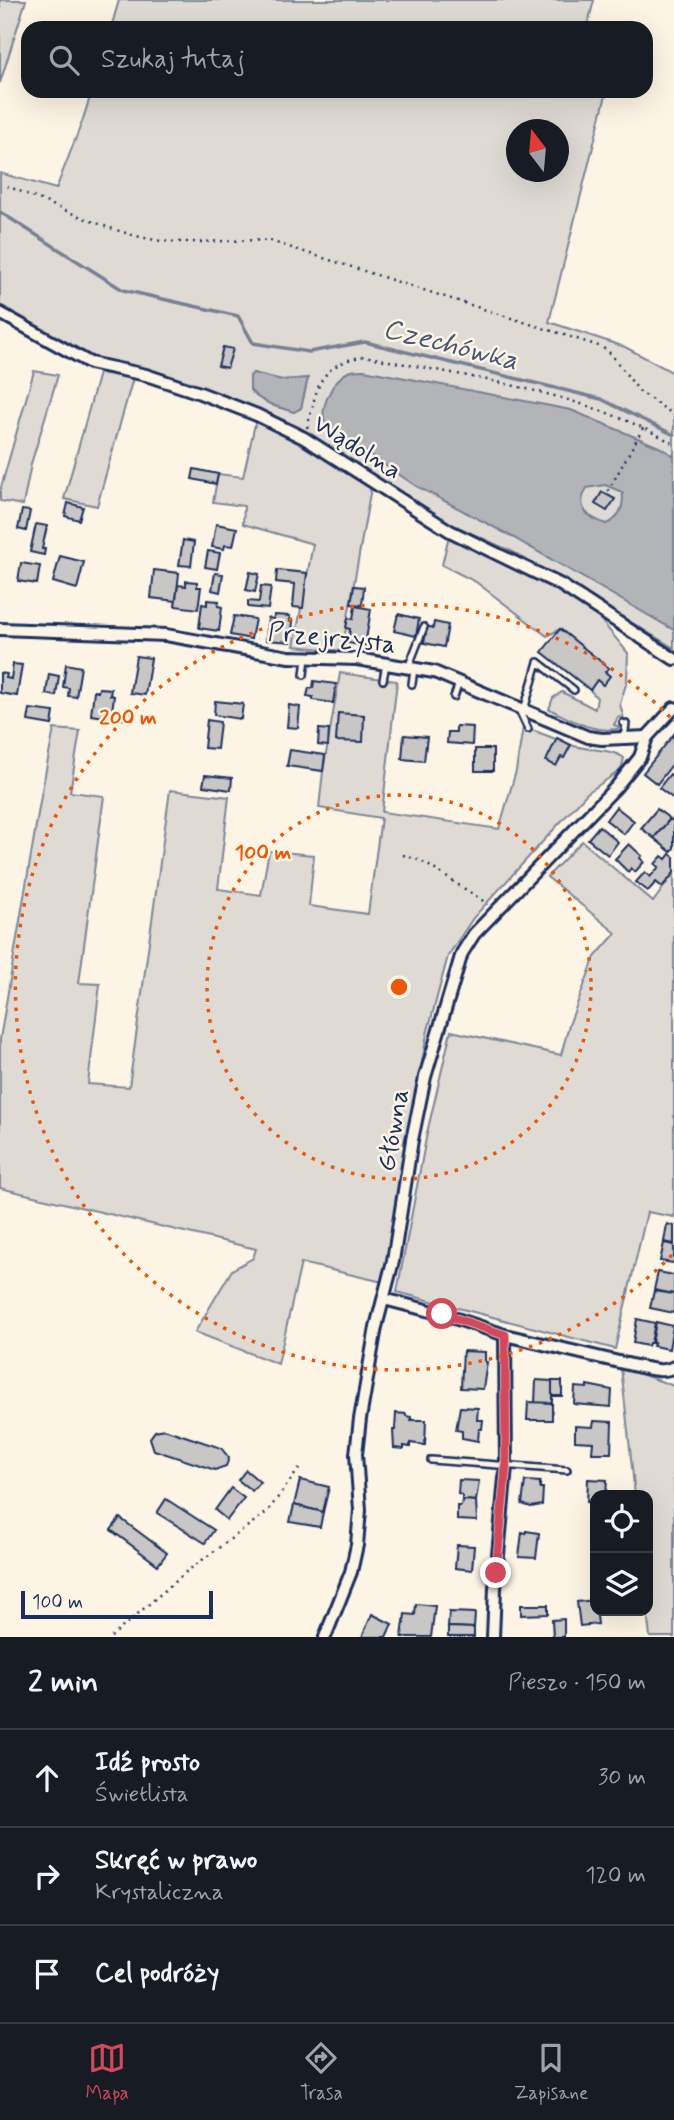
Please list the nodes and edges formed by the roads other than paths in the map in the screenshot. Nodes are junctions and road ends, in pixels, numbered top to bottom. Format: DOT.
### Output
graph roads {
  1 [pos="0,313"];
  2 [pos="424,627"];
  3 [pos="0,629"];
  4 [pos="306,658"];
  5 [pos="674,659"];
  6 [pos="386,664"];
  7 [pos="411,668"];
  8 [pos="304,675"];
  9 [pos="383,680"];
  10 [pos="459,683"];
  11 [pos="412,684"];
  12 [pos="574,690"];
  13 [pos="454,698"];
  14 [pos="674,708"];
  15 [pos="521,709"];
  16 [pos="623,723"];
  17 [pos="528,729"];
  18 [pos="647,737"];
  19 [pos="624,738"];
  20 [pos="384,1299"];
  21 [pos="505,1335"];
  22 [pos="674,1367"];
  23 [pos="431,1460"];
  24 [pos="506,1467"];
  25 [pos="567,1470"];
  26 [pos="325,1637"];
  27 [pos="493,1637"];
  1 -- 5 [label="street, Wądolna"];
  2 -- 7 [label="lane"];
  3 -- 4 [label="street, Przejrzysta"];
  4 -- 6 [label="street, Przejrzysta"];
  4 -- 8 [label="lane"];
  6 -- 7 [label="street, Przejrzysta"];
  6 -- 9 [label="lane"];
  7 -- 10 [label="street, Przejrzysta"];
  7 -- 11 [label="lane"];
  10 -- 13 [label="lane"];
  10 -- 15 [label="street, Przejrzysta"];
  12 -- 15 [label="lane"];
  14 -- 18 [label="street, Główna"];
  15 -- 17 [label="lane"];
  15 -- 19 [label="street, Przejrzysta"];
  16 -- 19 [label="lane"];
  18 -- 19 [label="street, Przejrzysta"];
  18 -- 20 [label="street, Główna"];
  20 -- 21 [label="street"];
  20 -- 26 [label="street, Główna"];
  21 -- 22 [label="street"];
  21 -- 24 [label="street"];
  23 -- 24 [label="lane"];
  24 -- 25 [label="lane"];
  24 -- 27 [label="street"];
}
